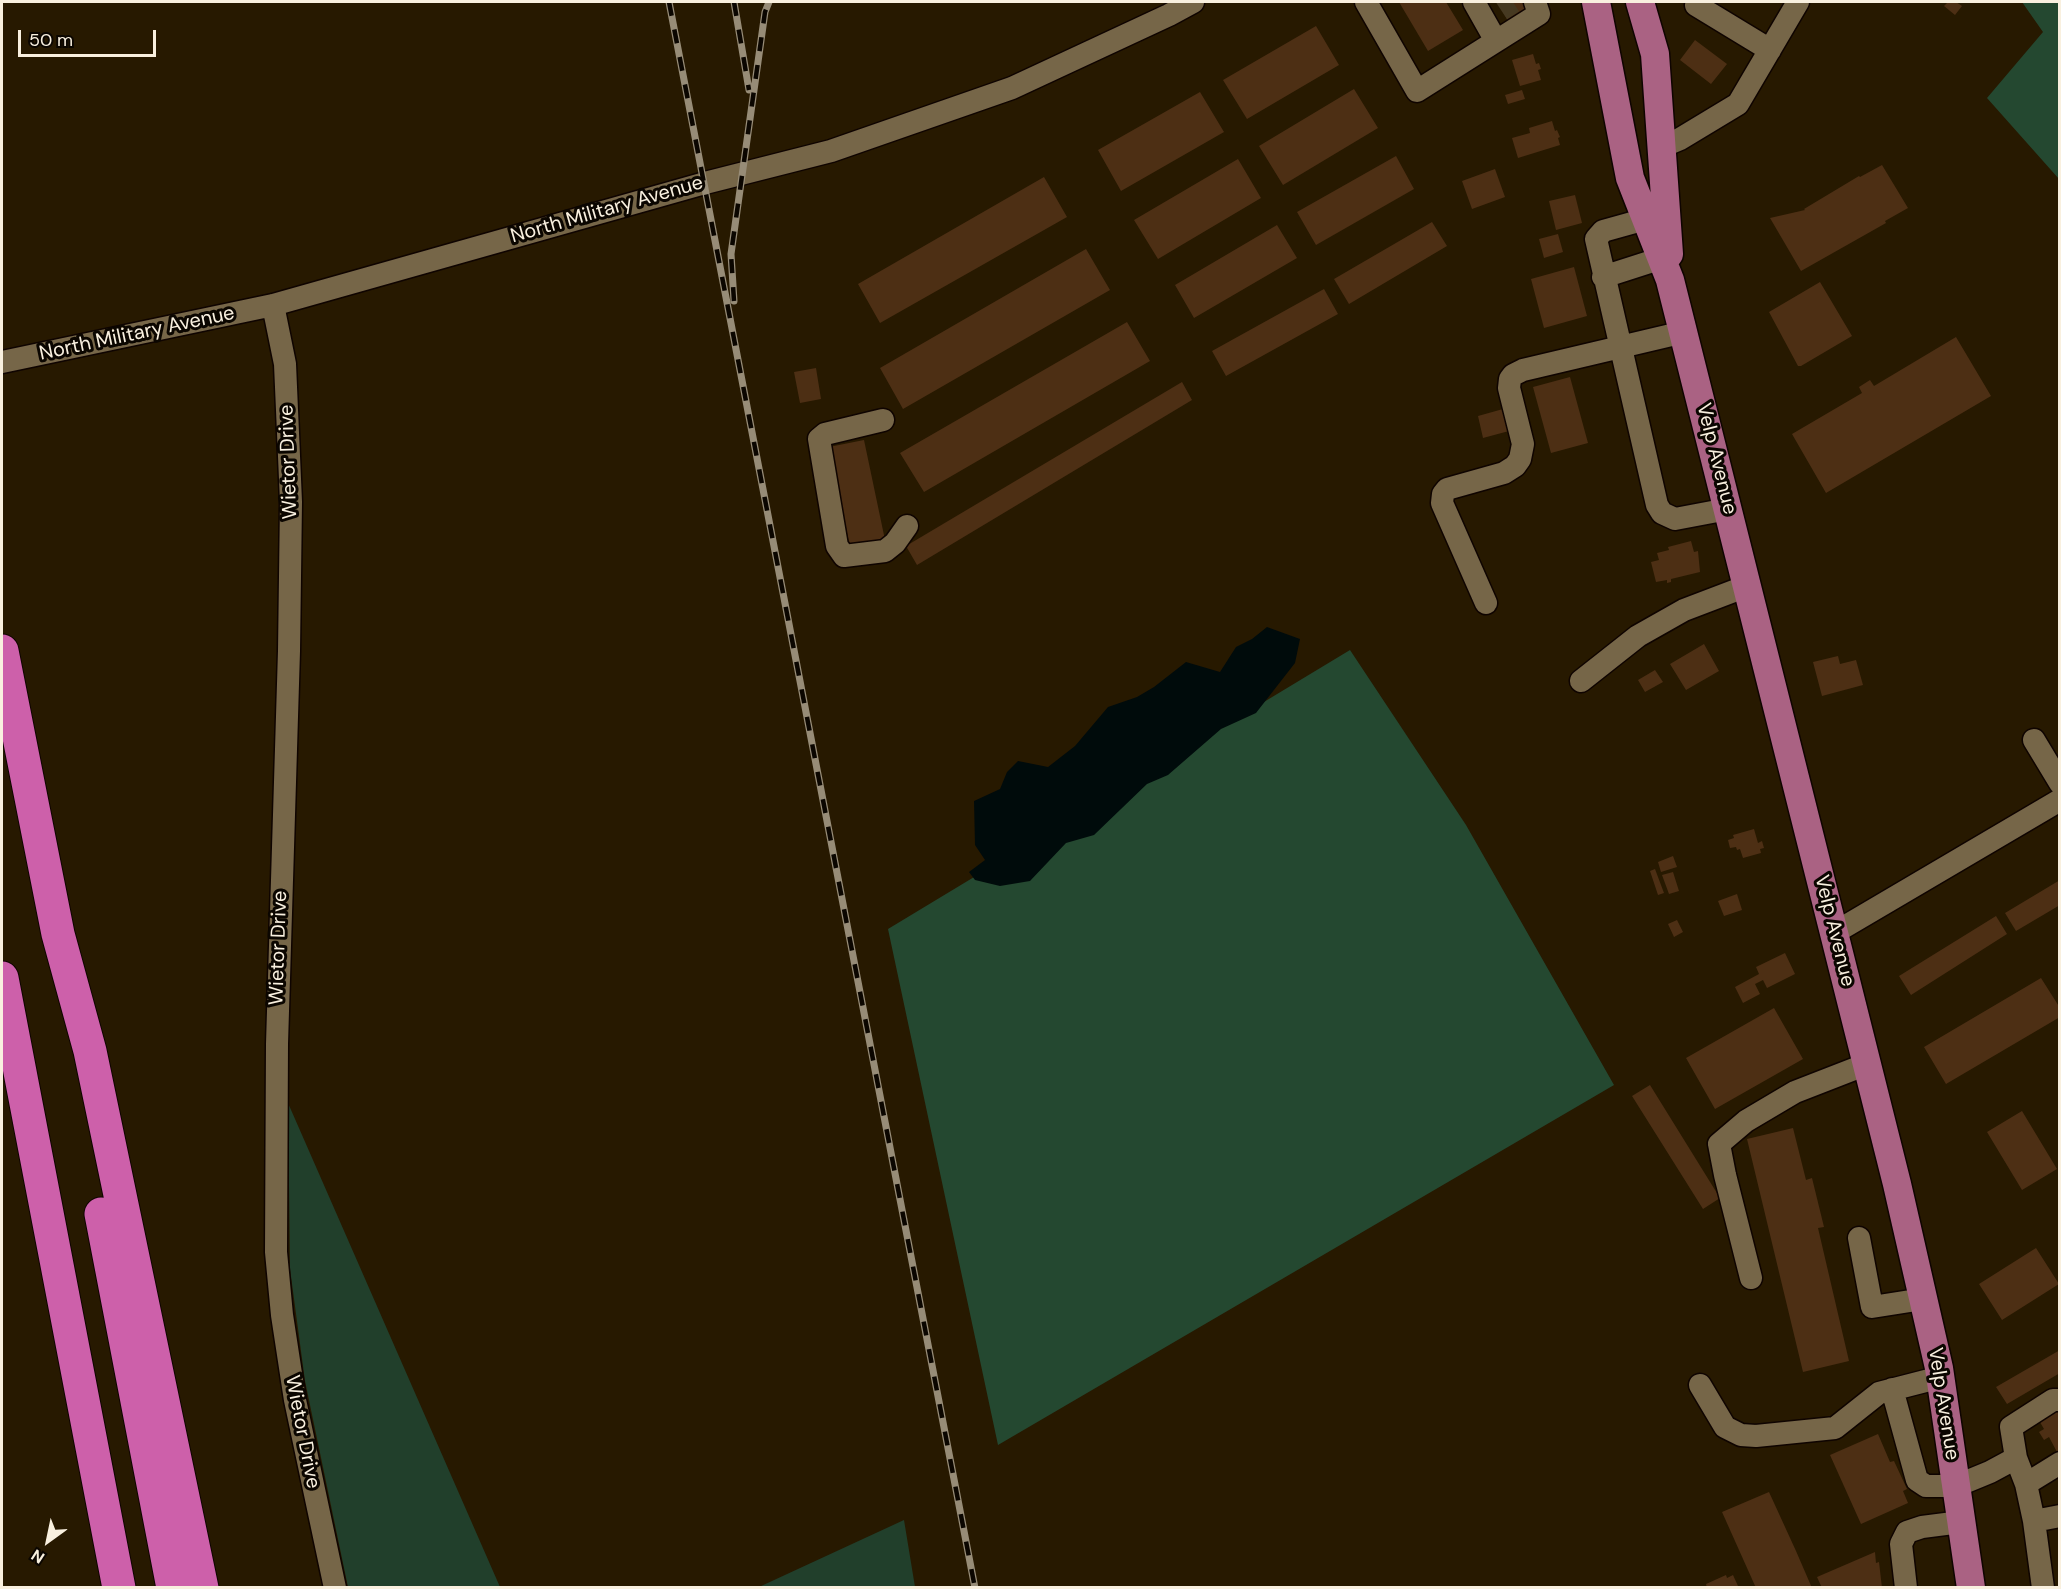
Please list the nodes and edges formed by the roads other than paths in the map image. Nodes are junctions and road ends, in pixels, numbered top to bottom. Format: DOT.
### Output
graph roads {
  1 [pos="1193,2"];
  2 [pos="1366,2"];
  3 [pos="1535,2"];
  4 [pos="1596,2"];
  5 [pos="1640,2"];
  6 [pos="1698,2"];
  7 [pos="1798,2"];
  8 [pos="1168,8"];
  9 [pos="1487,10"];
  10 [pos="1496,41"];
  11 [pos="1770,50"];
  12 [pos="1661,147"];
  13 [pos="1646,219"];
  14 [pos="1666,269"];
  15 [pos="1603,277"];
  16 [pos="273,305"];
  17 [pos="1684,332"];
  18 [pos="1620,348"];
  19 [pos="2,362"];
  20 [pos="883,420"];
  21 [pos="1728,509"];
  22 [pos="907,526"];
  23 [pos="1747,586"];
  24 [pos="1486,603"];
  25 [pos="2,651"];
  26 [pos="1581,681"];
  27 [pos="2034,740"];
  28 [pos="2060,783"];
  29 [pos="2060,800"];
  30 [pos="1834,933"];
  31 [pos="58,934"];
  32 [pos="2,978"];
  33 [pos="1867,1064"];
  34 [pos="1859,1238"];
  35 [pos="1750,1278"];
  36 [pos="1923,1299"];
  37 [pos="1941,1377"];
  38 [pos="1700,1385"];
  39 [pos="1892,1389"];
  40 [pos="2060,1400"];
  41 [pos="2016,1458"];
  42 [pos="2060,1464"];
  43 [pos="2026,1484"];
  44 [pos="1956,1486"];
  45 [pos="2060,1516"];
  46 [pos="2034,1521"];
  47 [pos="1961,1522"];
  48 [pos="119,1587"];
  49 [pos="173,1587"];
  50 [pos="202,1587"];
  51 [pos="335,1587"];
  52 [pos="1906,1587"];
  53 [pos="1971,1587"];
  54 [pos="2043,1587"];
  1 -- 8 [label="street, North Military Avenue"];
  2 -- 10 [label="street"];
  3 -- 10 [label="street"];
  4 -- 13 [label="main road, Velp Avenue"];
  5 -- 12 [label="main road, Velp Avenue"];
  6 -- 11 [label="street"];
  7 -- 11 [label="street"];
  8 -- 16 [label="street, North Military Avenue"];
  9 -- 10 [label="street"];
  11 -- 12 [label="street"];
  12 -- 14 [label="main road, Velp Avenue"];
  13 -- 14 [label="main road, Velp Avenue"];
  13 -- 15 [label="street"];
  14 -- 15 [label="street"];
  14 -- 17 [label="main road, Velp Avenue"];
  15 -- 18 [label="street"];
  16 -- 19 [label="street, North Military Avenue"];
  16 -- 51 [label="street, Wietor Drive"];
  17 -- 18 [label="street"];
  17 -- 21 [label="main road, Velp Avenue"];
  18 -- 21 [label="street"];
  18 -- 24 [label="street"];
  20 -- 22 [label="street"];
  21 -- 23 [label="main road, Velp Avenue"];
  23 -- 26 [label="street"];
  23 -- 30 [label="main road, Velp Avenue"];
  25 -- 31 [label="highway"];
  27 -- 28 [label="street"];
  29 -- 30 [label="street"];
  30 -- 33 [label="main road, Velp Avenue"];
  31 -- 49 [label="highway"];
  31 -- 50 [label="highway"];
  32 -- 48 [label="highway"];
  33 -- 35 [label="street"];
  33 -- 36 [label="main road, Velp Avenue"];
  34 -- 36 [label="street"];
  36 -- 37 [label="main road, Velp Avenue"];
  37 -- 39 [label="street"];
  37 -- 44 [label="main road, Velp Avenue"];
  38 -- 39 [label="street"];
  39 -- 44 [label="street"];
  40 -- 41 [label="street"];
  41 -- 43 [label="street"];
  41 -- 44 [label="street"];
  42 -- 43 [label="street"];
  43 -- 46 [label="street"];
  44 -- 47 [label="main road, Velp Avenue"];
  45 -- 46 [label="street"];
  46 -- 54 [label="street"];
  47 -- 52 [label="street"];
  47 -- 53 [label="main road, Velp Avenue"];
}
